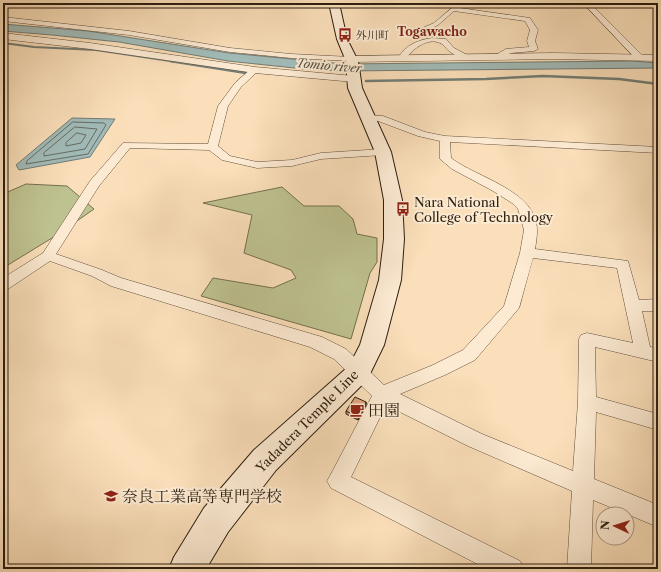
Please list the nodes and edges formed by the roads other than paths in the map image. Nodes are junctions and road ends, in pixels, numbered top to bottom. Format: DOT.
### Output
graph roads {
  1 [pos="334,3"];
  2 [pos="586,3"];
  3 [pos="3,20"];
  4 [pos="416,32"];
  5 [pos="4,37"];
  6 [pos="467,56"];
  7 [pos="498,56"];
  8 [pos="639,56"];
  9 [pos="402,58"];
  10 [pos="658,58"];
  11 [pos="353,68"];
  12 [pos="255,70"];
  13 [pos="368,117"];
  14 [pos="445,139"];
  15 [pos="212,147"];
  16 [pos="658,150"];
  17 [pos="383,152"];
  18 [pos="527,253"];
  19 [pos="48,256"];
  20 [pos="3,286"];
  21 [pos="658,305"];
  22 [pos="634,306"];
  23 [pos="651,353"];
  24 [pos="358,373"];
  25 [pos="382,394"];
  26 [pos="587,402"];
  27 [pos="658,422"];
  28 [pos="584,485"];
  29 [pos="658,516"];
  30 [pos="186,569"];
  31 [pos="512,569"];
  32 [pos="580,569"];
  1 -- 11 [label="main road, Yadadera Temple Line"];
  2 -- 8 [label="street"];
  3 -- 11 [label="street"];
  4 -- 7 [label="street"];
  5 -- 12 [label="street"];
  6 -- 7 [label="street"];
  6 -- 9 [label="street"];
  6 -- 9 [label="street"];
  7 -- 8 [label="street"];
  8 -- 10 [label="street"];
  9 -- 11 [label="street"];
  11 -- 12 [label="street"];
  11 -- 13 [label="main road, Yadadera Temple Line"];
  12 -- 15 [label="street"];
  13 -- 14 [label="street"];
  13 -- 17 [label="main road, Yadadera Temple Line"];
  14 -- 16 [label="street"];
  14 -- 18 [label="street"];
  15 -- 17 [label="street"];
  15 -- 19 [label="street"];
  17 -- 24 [label="main road, Yadadera Temple Line"];
  18 -- 22 [label="street"];
  18 -- 25 [label="street"];
  19 -- 20 [label="street"];
  19 -- 24 [label="street"];
  21 -- 22 [label="street"];
  22 -- 23 [label="street"];
  23 -- 26 [label="street"];
  24 -- 25 [label="street"];
  24 -- 30 [label="main road, Yadadera Temple Line"];
  25 -- 28 [label="street"];
  25 -- 31 [label="street"];
  26 -- 27 [label="street"];
  26 -- 28 [label="street"];
  28 -- 29 [label="street"];
  28 -- 32 [label="street"];
}
